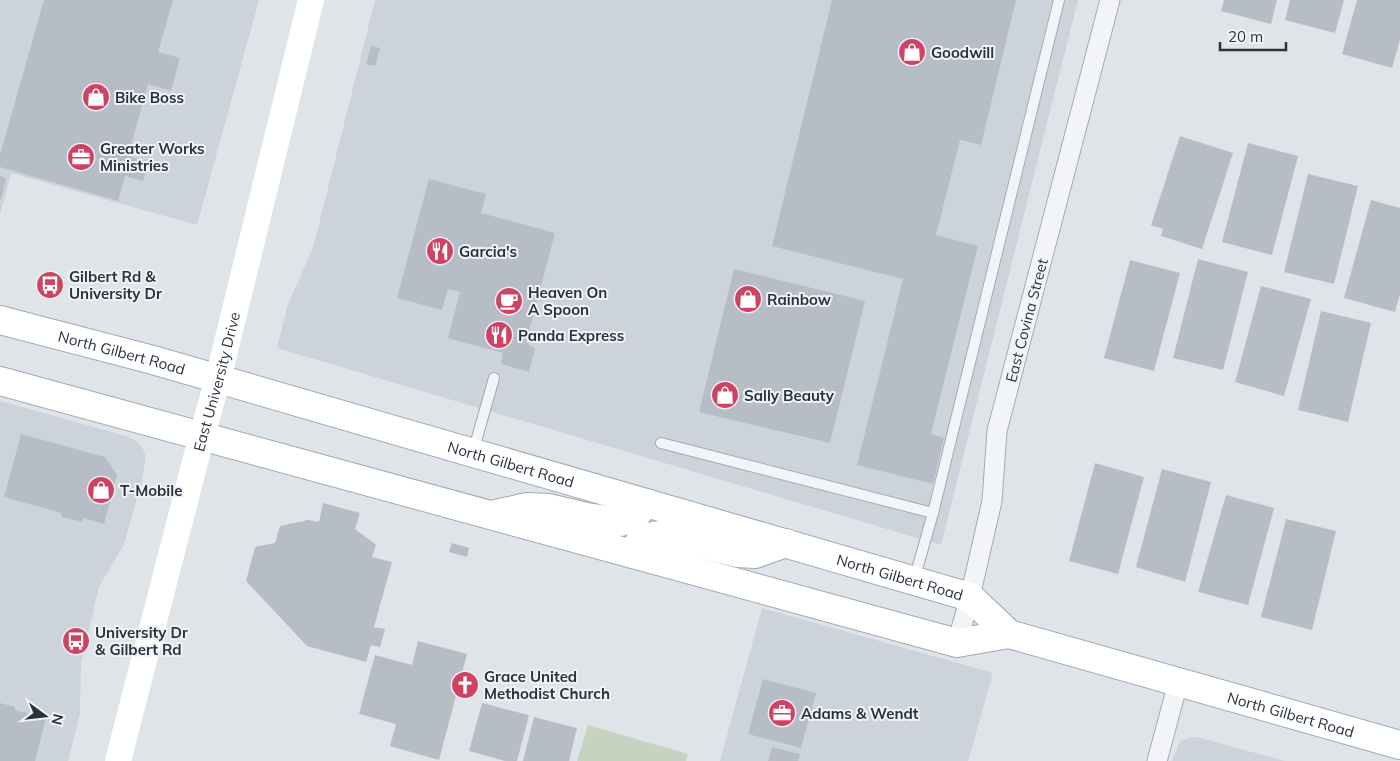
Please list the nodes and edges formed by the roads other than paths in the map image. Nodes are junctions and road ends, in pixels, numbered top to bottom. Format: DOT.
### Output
graph roads {
  1 [pos="311,0"];
  2 [pos="1059,0"];
  3 [pos="1110,0"];
  4 [pos="0,320"];
  5 [pos="494,378"];
  6 [pos="218,379"];
  7 [pos="0,381"];
  8 [pos="202,435"];
  9 [pos="661,443"];
  10 [pos="473,453"];
  11 [pos="646,503"];
  12 [pos="932,513"];
  13 [pos="490,515"];
  14 [pos="786,544"];
  15 [pos="633,554"];
  16 [pos="914,580"];
  17 [pos="970,597"];
  18 [pos="1008,634"];
  19 [pos="956,643"];
  20 [pos="1178,683"];
  21 [pos="1400,745"];
  22 [pos="118,761"];
  23 [pos="1157,761"];
  1 -- 6 [label="main road, East University Drive"];
  2 -- 12 [label="lane"];
  3 -- 17 [label="street, East Covina Street"];
  4 -- 6 [label="main road, North Gilbert Road"];
  5 -- 10 [label="lane"];
  6 -- 8 [label="main road, East University Drive"];
  6 -- 10 [label="main road, North Gilbert Road"];
  7 -- 8 [label="main road, North Gilbert Road"];
  8 -- 13 [label="main road, North Gilbert Road"];
  8 -- 22 [label="main road, East University Drive"];
  9 -- 12 [label="lane"];
  10 -- 11 [label="main road, North Gilbert Road"];
  11 -- 13 [label="main road"];
  11 -- 14 [label="main road, North Gilbert Road"];
  12 -- 16 [label="lane"];
  13 -- 15 [label="main road, North Gilbert Road"];
  14 -- 15 [label="main road"];
  14 -- 16 [label="main road, North Gilbert Road"];
  15 -- 19 [label="main road, North Gilbert Road"];
  16 -- 17 [label="main road, North Gilbert Road"];
  17 -- 18 [label="main road, North Gilbert Road"];
  17 -- 19 [label="street, East Covina Street"];
  18 -- 19 [label="main road, North Gilbert Road"];
  18 -- 20 [label="main road, North Gilbert Road"];
  20 -- 21 [label="main road, North Gilbert Road"];
  20 -- 23 [label="street"];
}
